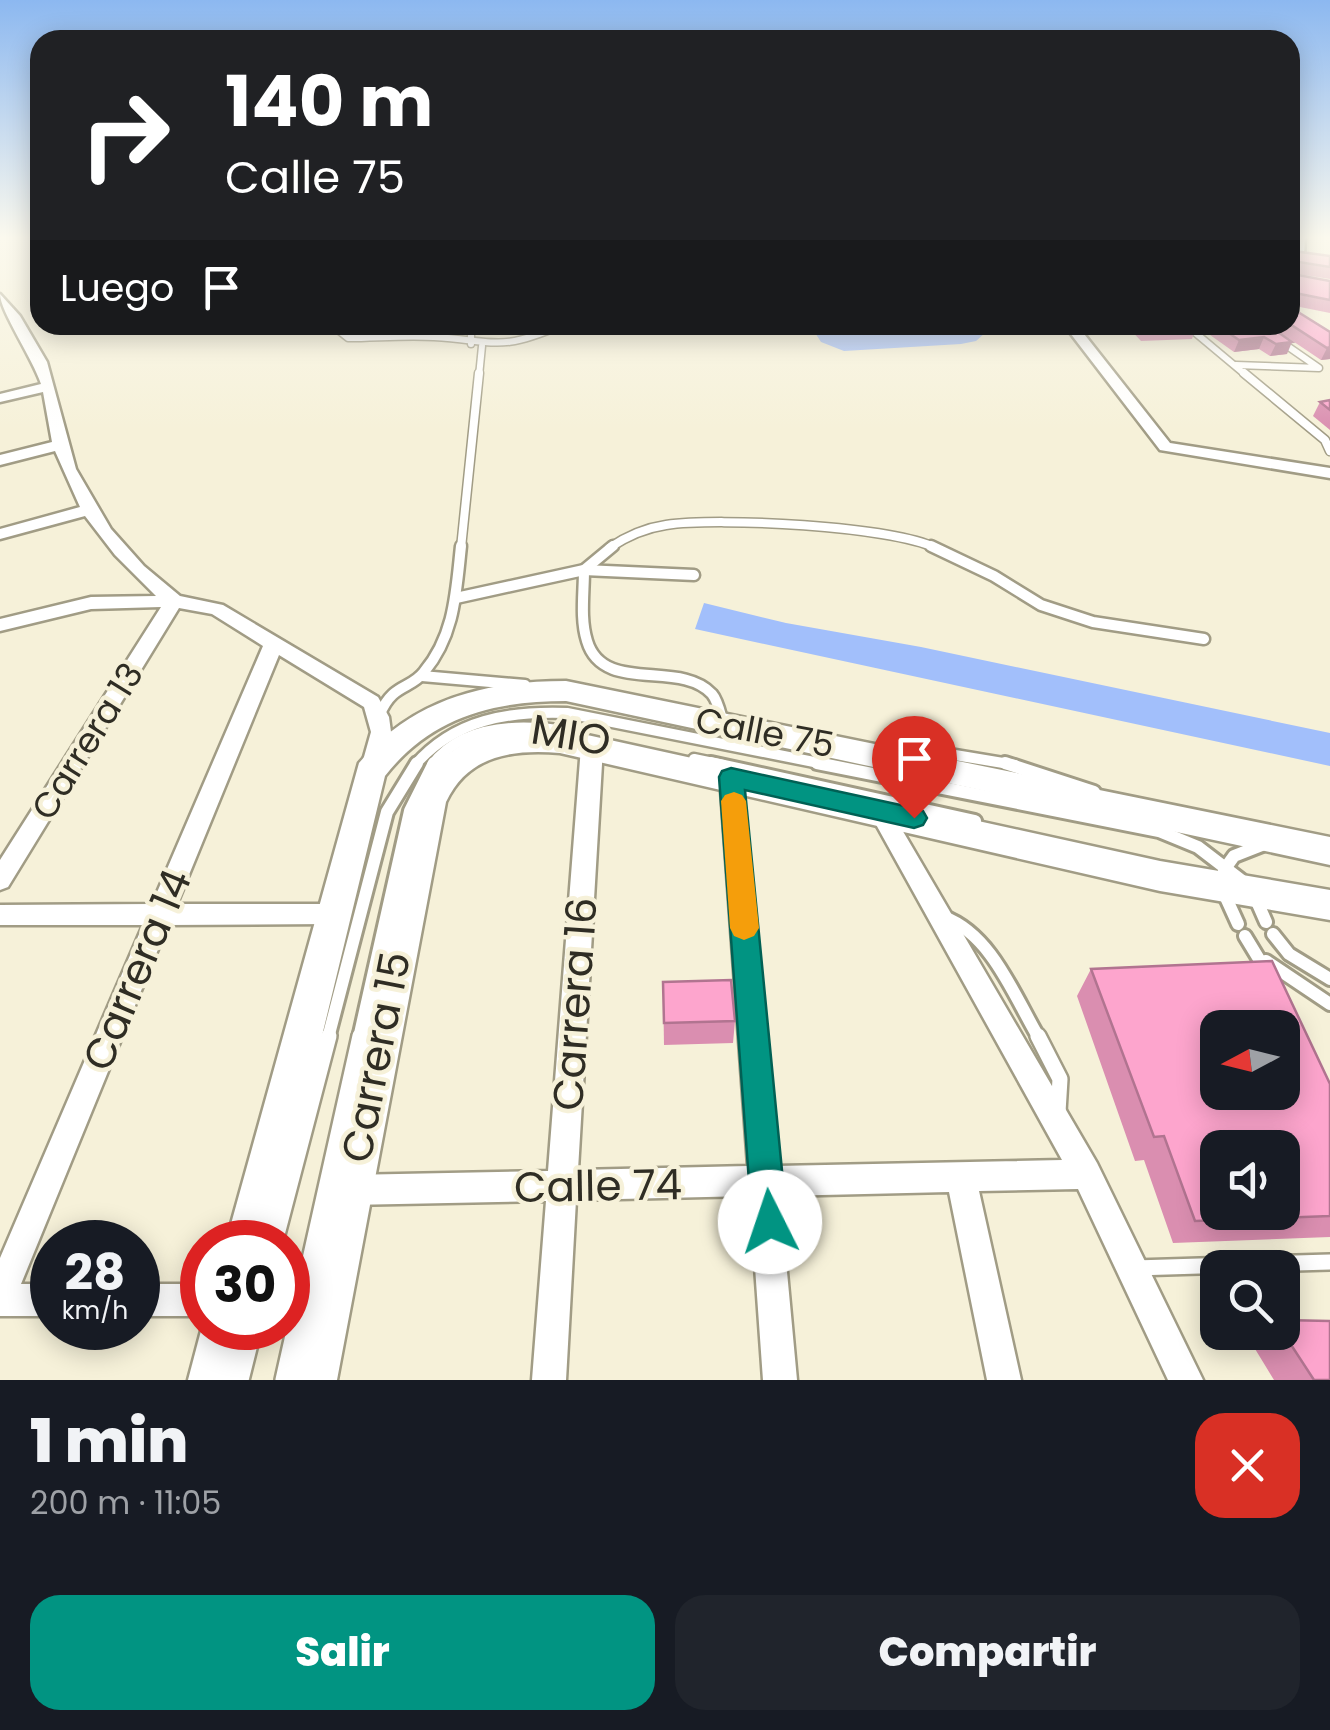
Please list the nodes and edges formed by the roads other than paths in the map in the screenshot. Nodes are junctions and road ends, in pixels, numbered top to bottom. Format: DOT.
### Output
graph roads {
  1 [pos="3,301"];
  2 [pos="22,326"];
  3 [pos="0,331"];
  4 [pos="344,335"];
  5 [pos="474,335"];
  6 [pos="539,335"];
  7 [pos="1078,335"];
  8 [pos="1198,335"];
  9 [pos="1271,335"];
  10 [pos="477,345"];
  11 [pos="1236,365"];
  12 [pos="1319,368"];
  13 [pos="1330,369"];
  14 [pos="49,386"];
  15 [pos="0,398"];
  16 [pos="60,445"];
  17 [pos="1330,450"];
  18 [pos="0,460"];
  19 [pos="1330,473"];
  20 [pos="90,509"];
  21 [pos="0,534"];
  22 [pos="584,570"];
  23 [pos="694,575"];
  24 [pos="456,598"];
  25 [pos="174,601"];
  26 [pos="0,624"];
  27 [pos="1204,639"];
  28 [pos="274,643"];
  29 [pos="422,676"];
  30 [pos="566,692"];
  31 [pos="380,714"];
  32 [pos="435,714"];
  33 [pos="724,724"];
  34 [pos="592,747"];
  35 [pos="472,752"];
  36 [pos="370,772"];
  37 [pos="731,777"];
  38 [pos="879,810"];
  39 [pos="1292,843"];
  40 [pos="1330,851"];
  41 [pos="0,880"];
  42 [pos="1243,905"];
  43 [pos="1330,905"];
  44 [pos="331,914"];
  45 [pos="0,915"];
  46 [pos="159,917"];
  47 [pos="1257,955"];
  48 [pos="1328,978"];
  49 [pos="1276,989"];
  50 [pos="1330,1004"];
  51 [pos="1086,1174"];
  52 [pos="962,1178"];
  53 [pos="767,1182"];
  54 [pos="562,1187"];
  55 [pos="350,1190"];
  56 [pos="254,1220"];
  57 [pos="282,1220"];
  58 [pos="1330,1262"];
  59 [pos="1134,1268"];
  60 [pos="0,1298"];
  61 [pos="30,1299"];
  62 [pos="222,1350"];
  63 [pos="249,1350"];
  64 [pos="214,1380"];
  65 [pos="242,1380"];
  66 [pos="283,1380"];
  67 [pos="312,1380"];
  68 [pos="549,1380"];
  69 [pos="780,1380"];
  70 [pos="1004,1380"];
  71 [pos="1186,1380"];
  1 -- 2 [label="street"];
  2 -- 3 [label="street"];
  2 -- 14 [label="street"];
  4 -- 10 [label="lane"];
  5 -- 10 [label="lane"];
  6 -- 10 [label="lane"];
  7 -- 19 [label="street"];
  8 -- 11 [label="lane"];
  9 -- 12 [label="lane"];
  10 -- 24 [label="lane"];
  11 -- 12 [label="lane"];
  11 -- 17 [label="lane"];
  12 -- 13 [label="lane"];
  14 -- 15 [label="street"];
  14 -- 16 [label="street"];
  16 -- 18 [label="street"];
  16 -- 20 [label="street"];
  20 -- 21 [label="street"];
  20 -- 25 [label="street"];
  22 -- 23 [label="lane"];
  22 -- 24 [label="lane"];
  22 -- 27 [label="lane"];
  22 -- 33 [label="lane"];
  24 -- 29 [label="lane"];
  25 -- 26 [label="street"];
  25 -- 28 [label="street"];
  25 -- 41 [label="street, Carrera 13"];
  28 -- 31 [label="street"];
  28 -- 46 [label="street, Carrera 14"];
  29 -- 30 [label="lane"];
  29 -- 31 [label="lane"];
  30 -- 32 [label="main road, Calle 75"];
  30 -- 33 [label="main road, Calle 75"];
  31 -- 36 [label="street"];
  32 -- 36 [label="main road, Carrera 15"];
  33 -- 39 [label="main road, Calle 75"];
  34 -- 35 [label="main road, Calle 75"];
  34 -- 37 [label="main road, Calle 75"];
  34 -- 54 [label="street, Carrera 16"];
  35 -- 55 [label="main road, Carrera 15"];
  36 -- 44 [label="main road, Carrera 15"];
  37 -- 38 [label="main road, Calle 75"];
  37 -- 53 [label="street"];
  38 -- 42 [label="main road, Calle 75"];
  38 -- 51 [label="street"];
  39 -- 40 [label="main road, Calle 75"];
  39 -- 42 [label="lane"];
  42 -- 43 [label="main road, Calle 75"];
  42 -- 47 [label="lane"];
  42 -- 48 [label="lane"];
  42 -- 57 [label="lane, MIO"];
  42 -- 66 [label="lane, MIO"];
  44 -- 46 [label="street"];
  44 -- 56 [label="main road, Carrera 15"];
  45 -- 46 [label="street"];
  46 -- 60 [label="street, Carrera 14"];
  47 -- 49 [label="lane"];
  47 -- 50 [label="lane"];
  51 -- 52 [label="street, Calle 74"];
  51 -- 59 [label="street"];
  52 -- 53 [label="street, Calle 74"];
  52 -- 70 [label="street"];
  53 -- 54 [label="street, Calle 74"];
  53 -- 69 [label="street"];
  54 -- 55 [label="street, Calle 74"];
  54 -- 68 [label="street, Carrera 16"];
  55 -- 67 [label="main road, Carrera 15"];
  58 -- 59 [label="lane"];
  59 -- 71 [label="street"];
  60 -- 61 [label="street"];
  62 -- 64 [label="main road"];
  63 -- 65 [label="lane"];
}
